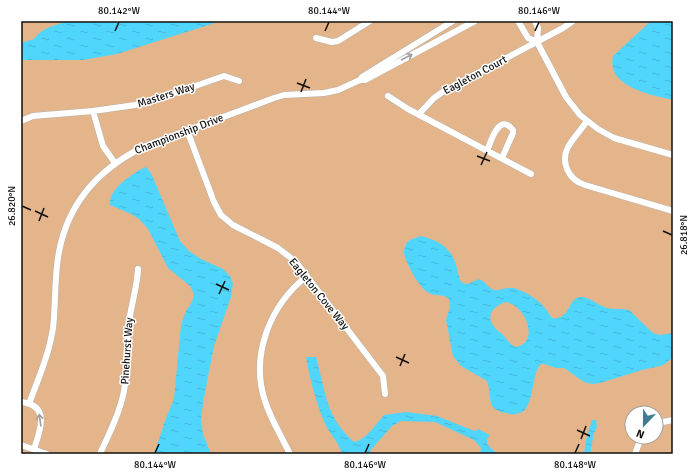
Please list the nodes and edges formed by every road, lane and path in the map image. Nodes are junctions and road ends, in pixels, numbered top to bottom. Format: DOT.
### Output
graph roads {
  1 [pos="370,21"];
  2 [pos="453,21"];
  3 [pos="475,21"];
  4 [pos="518,21"];
  5 [pos="535,21"];
  6 [pos="573,21"];
  7 [pos="316,38"];
  8 [pos="537,42"];
  9 [pos="360,80"];
  10 [pos="239,81"];
  11 [pos="388,96"];
  12 [pos="93,111"];
  13 [pos="419,114"];
  14 [pos="21,121"];
  15 [pos="587,121"];
  16 [pos="187,130"];
  17 [pos="487,151"];
  18 [pos="673,155"];
  19 [pos="502,158"];
  20 [pos="115,163"];
  21 [pos="531,174"];
  22 [pos="673,211"];
  23 [pos="138,269"];
  24 [pos="307,276"];
  25 [pos="385,394"];
  26 [pos="21,402"];
  27 [pos="28,404"];
  28 [pos="21,445"];
  29 [pos="34,449"];
  30 [pos="47,454"];
  31 [pos="100,454"];
  32 [pos="290,454"];
  1 -- 7 [label="street"];
  2 -- 9 [label="street, Championship Drive"];
  9 -- 3 [label="street, Championship Drive, one-way"];
  4 -- 8 [label="street"];
  5 -- 8 [label="street"];
  6 -- 8 [label="street, Eagleton Court"];
  8 -- 13 [label="street, Eagleton Court"];
  8 -- 15 [label="street"];
  9 -- 16 [label="street, Championship Drive"];
  10 -- 12 [label="street, Masters Way"];
  11 -- 13 [label="street"];
  12 -- 14 [label="street, Masters Way"];
  12 -- 20 [label="street"];
  13 -- 17 [label="street"];
  15 -- 18 [label="street"];
  15 -- 22 [label="street"];
  16 -- 20 [label="street, Championship Drive"];
  16 -- 24 [label="street, Eagleton Cove Way"];
  17 -- 19 [label="street"];
  17 -- 19 [label="street"];
  19 -- 21 [label="street"];
  20 -- 27 [label="street, Championship Drive"];
  23 -- 31 [label="street, Pinehurst Way"];
  24 -- 25 [label="street, Eagleton Cove Way"];
  24 -- 32 [label="street"];
  26 -- 27 [label="street"];
  29 -- 27 [label="street, one-way"];
  28 -- 29 [label="street"];
  29 -- 30 [label="street"];
}
